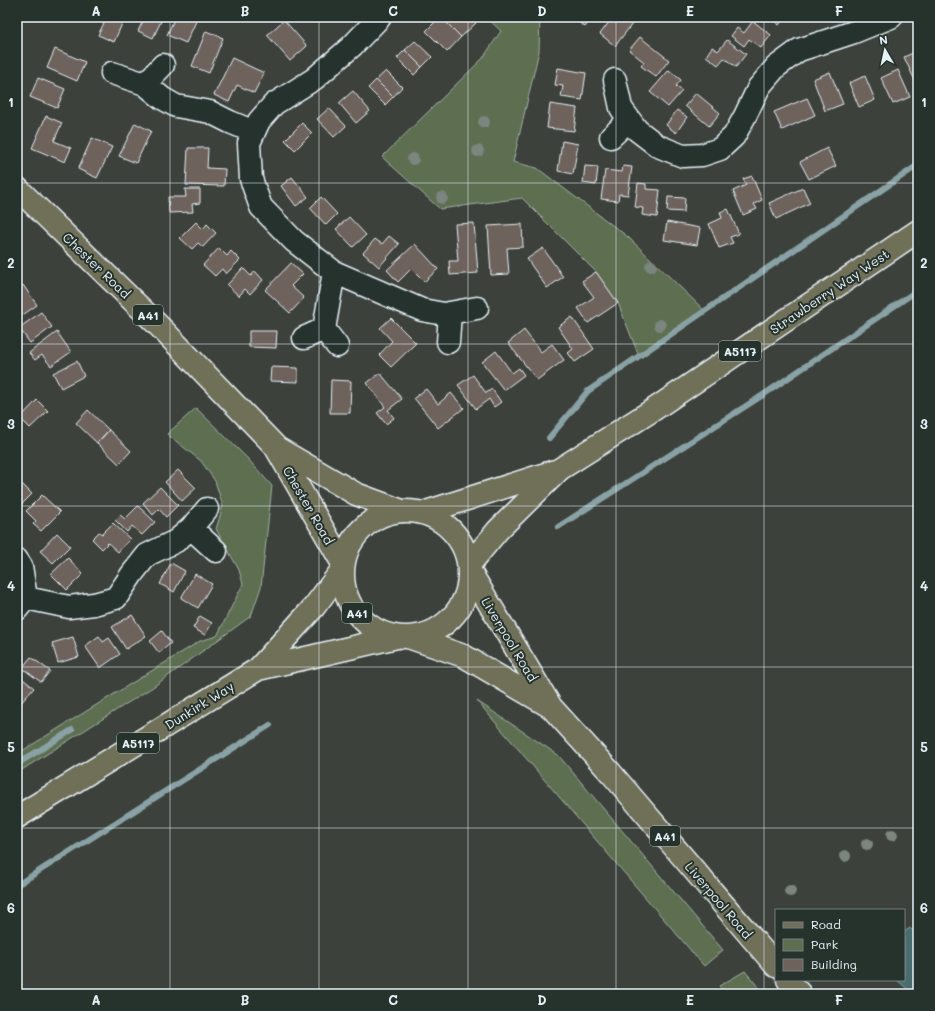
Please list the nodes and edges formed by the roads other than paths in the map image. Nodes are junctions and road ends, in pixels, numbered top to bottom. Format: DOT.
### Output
graph roads {
  1 [pos="380,17"];
  2 [pos="891,17"];
  3 [pos="852,24"];
  4 [pos="163,65"];
  5 [pos="112,73"];
  6 [pos="615,80"];
  7 [pos="145,84"];
  8 [pos="629,120"];
  9 [pos="254,132"];
  10 [pos="610,138"];
  11 [pos="17,188"];
  12 [pos="918,231"];
  13 [pos="334,272"];
  14 [pos="477,308"];
  15 [pos="450,313"];
  16 [pos="324,329"];
  17 [pos="304,338"];
  18 [pos="448,342"];
  19 [pos="337,346"];
  20 [pos="275,446"];
  21 [pos="560,470"];
  22 [pos="207,509"];
  23 [pos="413,512"];
  24 [pos="191,528"];
  25 [pos="216,551"];
  26 [pos="17,560"];
  27 [pos="343,567"];
  28 [pos="469,568"];
  29 [pos="21,604"];
  30 [pos="403,637"];
  31 [pos="258,669"];
  32 [pos="551,707"];
  33 [pos="17,817"];
  34 [pos="775,965"];
  35 [pos="789,981"];
  36 [pos="800,994"];
  1 -- 9 [label="street"];
  2 -- 3 [label="street"];
  3 -- 8 [label="street"];
  4 -- 7 [label="street"];
  5 -- 7 [label="street"];
  6 -- 8 [label="street"];
  7 -- 9 [label="street"];
  8 -- 10 [label="street"];
  9 -- 13 [label="street"];
  11 -- 20 [label="main road, Chester Road / A41"];
  12 -- 21 [label="main road, Strawberry Way West / A5117"];
  13 -- 15 [label="street"];
  13 -- 16 [label="street"];
  14 -- 15 [label="street"];
  15 -- 18 [label="street"];
  16 -- 17 [label="street"];
  16 -- 19 [label="street"];
  20 -- 23 [label="main road, Chester Road / A41"];
  20 -- 27 [label="main road, Chester Road / A41"];
  21 -- 23 [label="main road, Strawberry Way West / A5117"];
  21 -- 28 [label="main road, Strawberry Way West / A5117"];
  22 -- 24 [label="street"];
  23 -- 27 [label="main road, A41"];
  23 -- 28 [label="main road, A41"];
  24 -- 25 [label="street"];
  24 -- 29 [label="street"];
  26 -- 29 [label="street"];
  27 -- 30 [label="main road, A41"];
  27 -- 31 [label="main road, Dunkirk Way / A5117"];
  28 -- 30 [label="main road, A41"];
  28 -- 32 [label="main road, Liverpool Road / A41"];
  30 -- 31 [label="main road, Dunkirk Way / A5117"];
  30 -- 32 [label="main road, Liverpool Road / A41"];
  31 -- 33 [label="main road, Dunkirk Way / A5117"];
  32 -- 34 [label="main road, Liverpool Road / A41"];
  35 -- 36 [label="main road"];
}
